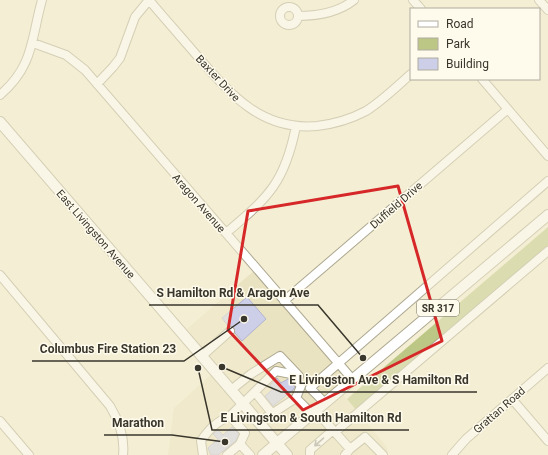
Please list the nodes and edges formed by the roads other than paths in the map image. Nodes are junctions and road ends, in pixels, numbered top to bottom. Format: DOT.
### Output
graph roads {
  1 [pos="42,0"];
  2 [pos="149,0"];
  3 [pos="354,0"];
  4 [pos="413,0"];
  5 [pos="539,0"];
  6 [pos="420,8"];
  7 [pos="548,10"];
  8 [pos="298,16"];
  9 [pos="33,43"];
  10 [pos="410,75"];
  11 [pos="483,80"];
  12 [pos="97,84"];
  13 [pos="0,96"];
  14 [pos="508,109"];
  15 [pos="0,122"];
  16 [pos="296,126"];
  17 [pos="548,156"];
  18 [pos="548,181"];
  19 [pos="548,215"];
  20 [pos="226,233"];
  21 [pos="548,251"];
  22 [pos="0,275"];
  23 [pos="284,301"];
  24 [pos="230,331"];
  25 [pos="202,356"];
  26 [pos="338,362"];
  27 [pos="548,368"];
  28 [pos="353,380"];
  29 [pos="310,388"];
  30 [pos="231,390"];
  31 [pos="255,392"];
  32 [pos="296,398"];
  33 [pos="512,399"];
  34 [pos="325,403"];
  35 [pos="243,404"];
  36 [pos="271,412"];
  37 [pos="314,412"];
  38 [pos="230,416"];
  39 [pos="0,421"];
  40 [pos="258,422"];
  41 [pos="336,429"];
  42 [pos="548,441"];
  43 [pos="277,443"];
  44 [pos="240,444"];
  45 [pos="348,452"];
  46 [pos="29,455"];
  47 [pos="124,455"];
  48 [pos="202,455"];
  49 [pos="228,455"];
  50 [pos="250,455"];
  51 [pos="263,455"];
  52 [pos="287,455"];
  53 [pos="310,455"];
  54 [pos="383,455"];
  55 [pos="452,455"];
  1 -- 9 [label="street"];
  2 -- 12 [label="street"];
  2 -- 16 [label="street, Baxter Drive"];
  3 -- 8 [label="street"];
  4 -- 6 [label="street"];
  5 -- 7 [label="street"];
  9 -- 12 [label="street, Aragon Avenue"];
  9 -- 13 [label="street"];
  10 -- 16 [label="street, Baxter Drive"];
  11 -- 14 [label="street"];
  12 -- 20 [label="street, Aragon Avenue"];
  14 -- 17 [label="street"];
  14 -- 23 [label="street, Duffield Drive"];
  15 -- 25 [label="main road, East Livingston Avenue"];
  16 -- 20 [label="street"];
  18 -- 26 [label="street"];
  19 -- 28 [label="main road, SR 317"];
  20 -- 23 [label="street, Aragon Avenue"];
  21 -- 41 [label="street"];
  22 -- 47 [label="street"];
  23 -- 26 [label="street, Aragon Avenue"];
  24 -- 25 [label="street"];
  25 -- 30 [label="main road, East Livingston Avenue"];
  26 -- 28 [label="street, Aragon Avenue"];
  26 -- 29 [label="street"];
  27 -- 33 [label="street, Grattan Road"];
  28 -- 34 [label="main road, SR 317"];
  29 -- 30 [label="street"];
  29 -- 34 [label="street"];
  30 -- 35 [label="main road, East Livingston Avenue"];
  31 -- 32 [label="street"];
  31 -- 35 [label="street"];
  31 -- 36 [label="street"];
  32 -- 36 [label="street"];
  32 -- 37 [label="street"];
  33 -- 42 [label="street"];
  33 -- 55 [label="street, Grattan Road"];
  34 -- 37 [label="main road, SR 317"];
  35 -- 38 [label="street"];
  35 -- 40 [label="main road, East Livingston Avenue"];
  36 -- 40 [label="street"];
  37 -- 41 [label="street"];
  37 -- 43 [label="main road, SR 317"];
  38 -- 44 [label="street"];
  38 -- 48 [label="street"];
  39 -- 46 [label="street"];
  40 -- 43 [label="main road, East Livingston Avenue"];
  41 -- 45 [label="street"];
  41 -- 53 [label="street, one-way"];
  43 -- 51 [label="main road, SR 317"];
  43 -- 52 [label="main road, East Livingston Avenue"];
  44 -- 49 [label="street"];
  44 -- 50 [label="street"];
  45 -- 54 [label="street"];
}
